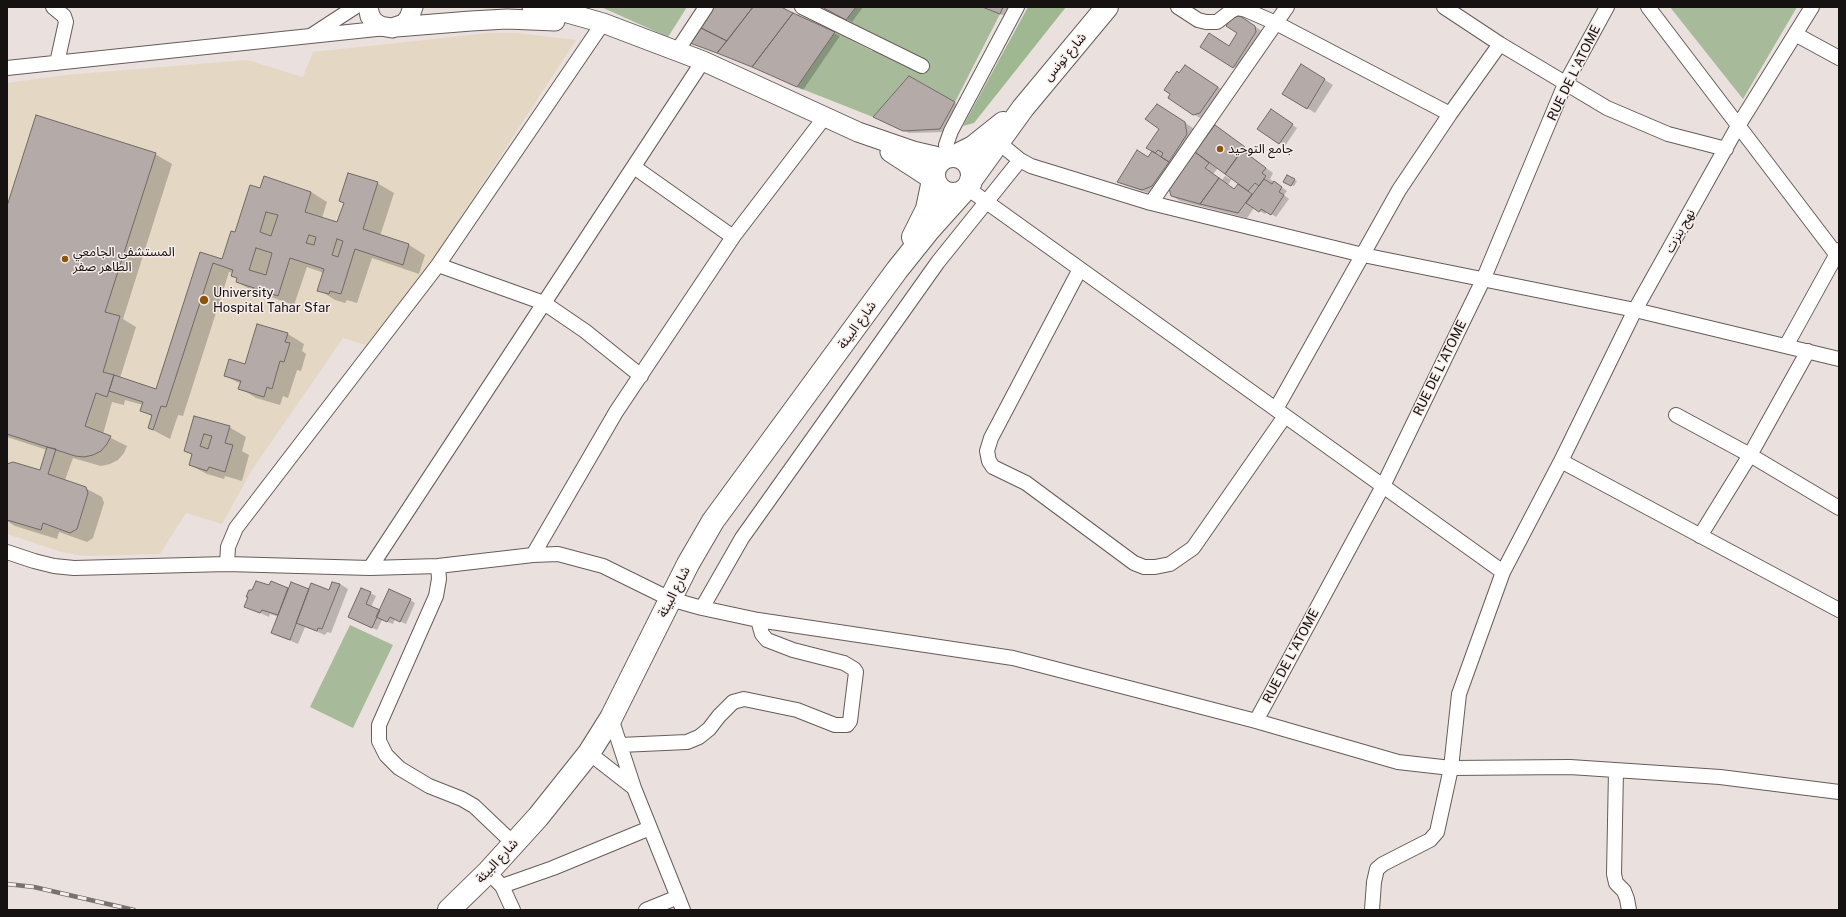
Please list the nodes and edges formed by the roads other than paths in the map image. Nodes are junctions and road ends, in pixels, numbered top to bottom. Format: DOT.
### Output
graph roads {
  1 [pos="53,7"];
  2 [pos="413,7"];
  3 [pos="532,7"];
  4 [pos="706,7"];
  5 [pos="802,7"];
  6 [pos="1017,7"];
  7 [pos="1107,7"];
  8 [pos="1178,7"];
  9 [pos="1287,7"];
  10 [pos="1444,7"];
  11 [pos="1607,7"];
  12 [pos="1648,7"];
  13 [pos="1812,7"];
  14 [pos="360,9"];
  15 [pos="604,23"];
  16 [pos="1276,23"];
  17 [pos="392,28"];
  18 [pos="1795,34"];
  19 [pos="309,37"];
  20 [pos="1500,44"];
  21 [pos="677,51"];
  22 [pos="1839,58"];
  23 [pos="703,61"];
  24 [pos="57,63"];
  25 [pos="922,66"];
  26 [pos="7,68"];
  27 [pos="1565,84"];
  28 [pos="1023,108"];
  29 [pos="1450,114"];
  30 [pos="824,118"];
  31 [pos="1738,126"];
  32 [pos="858,132"];
  33 [pos="998,142"];
  34 [pos="1726,149"];
  35 [pos="950,157"];
  36 [pos="1020,160"];
  37 [pos="634,167"];
  38 [pos="934,180"];
  39 [pos="967,187"];
  40 [pos="987,203"];
  41 [pos="1151,203"];
  42 [pos="733,237"];
  43 [pos="1838,254"];
  44 [pos="1363,255"];
  45 [pos="438,265"];
  46 [pos="1080,269"];
  47 [pos="897,270"];
  48 [pos="1483,280"];
  49 [pos="544,303"];
  50 [pos="1635,310"];
  51 [pos="1786,346"];
  52 [pos="1808,351"];
  53 [pos="1839,359"];
  54 [pos="641,376"];
  55 [pos="1280,412"];
  56 [pos="1676,415"];
  57 [pos="1750,455"];
  58 [pos="1561,461"];
  59 [pos="1383,486"];
  60 [pos="1839,508"];
  61 [pos="1700,536"];
  62 [pos="7,552"];
  63 [pos="533,555"];
  64 [pos="227,564"];
  65 [pos="438,566"];
  66 [pos="370,568"];
  67 [pos="1503,572"];
  68 [pos="670,599"];
  69 [pos="702,608"];
  70 [pos="1839,610"];
  71 [pos="758,620"];
  72 [pos="611,718"];
  73 [pos="1256,721"];
  74 [pos="620,745"];
  75 [pos="589,753"];
  76 [pos="1452,768"];
  77 [pos="1616,770"];
  78 [pos="634,788"];
  79 [pos="1839,792"];
  80 [pos="650,828"];
  81 [pos="514,844"];
  82 [pos="495,879"];
  83 [pos="678,897"];
  84 [pos="449,910"];
  85 [pos="513,910"];
  86 [pos="646,910"];
  87 [pos="683,910"];
  88 [pos="1372,910"];
  89 [pos="1628,910"];
  1 -- 24 [label="street"];
  2 -- 17 [label="street"];
  3 -- 15 [label="street"];
  4 -- 21 [label="street"];
  5 -- 25 [label="street"];
  6 -- 35 [label="street"];
  7 -- 28 [label="main road, شارع تونس"];
  8 -- 16 [label="street"];
  9 -- 16 [label="street"];
  10 -- 20 [label="street"];
  11 -- 27 [label="street, RUE DE L'ATOME"];
  12 -- 31 [label="street"];
  13 -- 18 [label="street, نهج بنزت"];
  14 -- 17 [label="street"];
  14 -- 19 [label="street"];
  15 -- 17 [label="street"];
  15 -- 21 [label="street"];
  15 -- 45 [label="street"];
  16 -- 29 [label="street"];
  16 -- 41 [label="street"];
  17 -- 19 [label="street"];
  18 -- 22 [label="street"];
  18 -- 31 [label="street, نهج بنزت"];
  19 -- 24 [label="street"];
  20 -- 27 [label="street"];
  20 -- 29 [label="street"];
  21 -- 23 [label="street"];
  23 -- 30 [label="street"];
  23 -- 37 [label="street"];
  24 -- 26 [label="street"];
  27 -- 34 [label="street"];
  27 -- 48 [label="street, RUE DE L'ATOME"];
  28 -- 33 [label="main road, شارع تونس"];
  28 -- 35 [label="main road, شارع تونس"];
  29 -- 44 [label="street"];
  30 -- 32 [label="street"];
  30 -- 42 [label="street"];
  31 -- 34 [label="street, نهج بنزت"];
  31 -- 43 [label="street"];
  32 -- 35 [label="street"];
  32 -- 38 [label="street"];
  33 -- 36 [label="street"];
  33 -- 39 [label="main road, شارع تونس"];
  34 -- 50 [label="street, نهج بنزت"];
  35 -- 38 [label="main road"];
  35 -- 39 [label="main road"];
  36 -- 40 [label="street"];
  36 -- 41 [label="street"];
  37 -- 42 [label="street"];
  37 -- 49 [label="street"];
  38 -- 39 [label="main road"];
  38 -- 47 [label="main road, شارع البيئة"];
  39 -- 40 [label="street"];
  39 -- 47 [label="main road, شارع البيئة"];
  40 -- 46 [label="street"];
  40 -- 69 [label="street"];
  41 -- 44 [label="street"];
  42 -- 54 [label="street"];
  43 -- 51 [label="street"];
  44 -- 48 [label="street"];
  44 -- 55 [label="street"];
  45 -- 49 [label="street"];
  45 -- 64 [label="street"];
  46 -- 55 [label="street"];
  46 -- 55 [label="street"];
  47 -- 68 [label="main road, شارع البيئة"];
  48 -- 50 [label="street"];
  48 -- 59 [label="street, RUE DE L'ATOME"];
  49 -- 54 [label="street"];
  49 -- 66 [label="street"];
  50 -- 51 [label="street"];
  50 -- 58 [label="street, نهج بنزت"];
  51 -- 52 [label="street"];
  52 -- 53 [label="street"];
  52 -- 57 [label="street"];
  54 -- 63 [label="street"];
  55 -- 59 [label="street"];
  56 -- 57 [label="street"];
  57 -- 60 [label="street"];
  57 -- 61 [label="street"];
  58 -- 61 [label="street"];
  58 -- 67 [label="street, نهج بنزت"];
  59 -- 67 [label="street"];
  59 -- 73 [label="street, RUE DE L'ATOME"];
  61 -- 70 [label="street"];
  62 -- 64 [label="street"];
  63 -- 65 [label="street"];
  63 -- 68 [label="street"];
  64 -- 66 [label="street"];
  65 -- 66 [label="street"];
  65 -- 81 [label="street"];
  67 -- 76 [label="street, نهج بنزت"];
  68 -- 69 [label="street"];
  68 -- 72 [label="main road, شارع البيئة"];
  69 -- 71 [label="street"];
  71 -- 73 [label="street"];
  71 -- 74 [label="street"];
  72 -- 74 [label="street"];
  72 -- 75 [label="main road, شارع البيئة"];
  73 -- 76 [label="street"];
  74 -- 78 [label="street"];
  75 -- 78 [label="street"];
  75 -- 81 [label="main road, شارع البيئة"];
  76 -- 77 [label="street"];
  76 -- 88 [label="street, نهج بنزت"];
  77 -- 79 [label="street"];
  77 -- 89 [label="street"];
  78 -- 80 [label="street"];
  80 -- 82 [label="street"];
  80 -- 83 [label="street"];
  81 -- 82 [label="main road, شارع البيئة"];
  82 -- 84 [label="main road, شارع البيئة"];
  82 -- 85 [label="street"];
  83 -- 86 [label="street"];
  83 -- 87 [label="street"];
}
